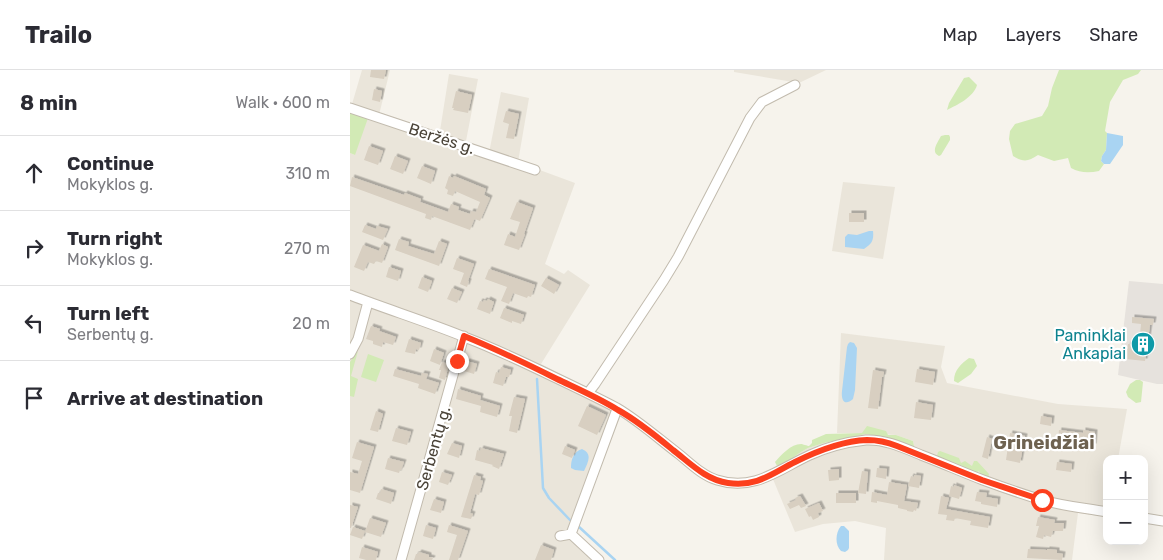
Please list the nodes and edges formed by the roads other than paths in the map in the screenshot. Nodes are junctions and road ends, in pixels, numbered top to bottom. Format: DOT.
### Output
graph roads {
  1 [pos="795,85"];
  2 [pos="350,108"];
  3 [pos="535,170"];
  4 [pos="350,295"];
  5 [pos="368,302"];
  6 [pos="464,336"];
  7 [pos="350,354"];
  8 [pos="588,393"];
  9 [pos="617,409"];
  10 [pos="1103,511"];
  11 [pos="1148,519"];
  12 [pos="1163,521"];
  13 [pos="571,534"];
  14 [pos="560,536"];
  15 [pos="401,560"];
  16 [pos="599,560"];
  1 -- 8 [label="street"];
  2 -- 3 [label="street, Beržės g."];
  4 -- 5 [label="street"];
  5 -- 6 [label="street"];
  5 -- 7 [label="street"];
  6 -- 8 [label="street"];
  6 -- 15 [label="street, Serbentų g."];
  8 -- 9 [label="street"];
  9 -- 10 [label="street"];
  9 -- 13 [label="street"];
  11 -- 12 [label="street"];
  13 -- 14 [label="street"];
  13 -- 16 [label="street"];
}
